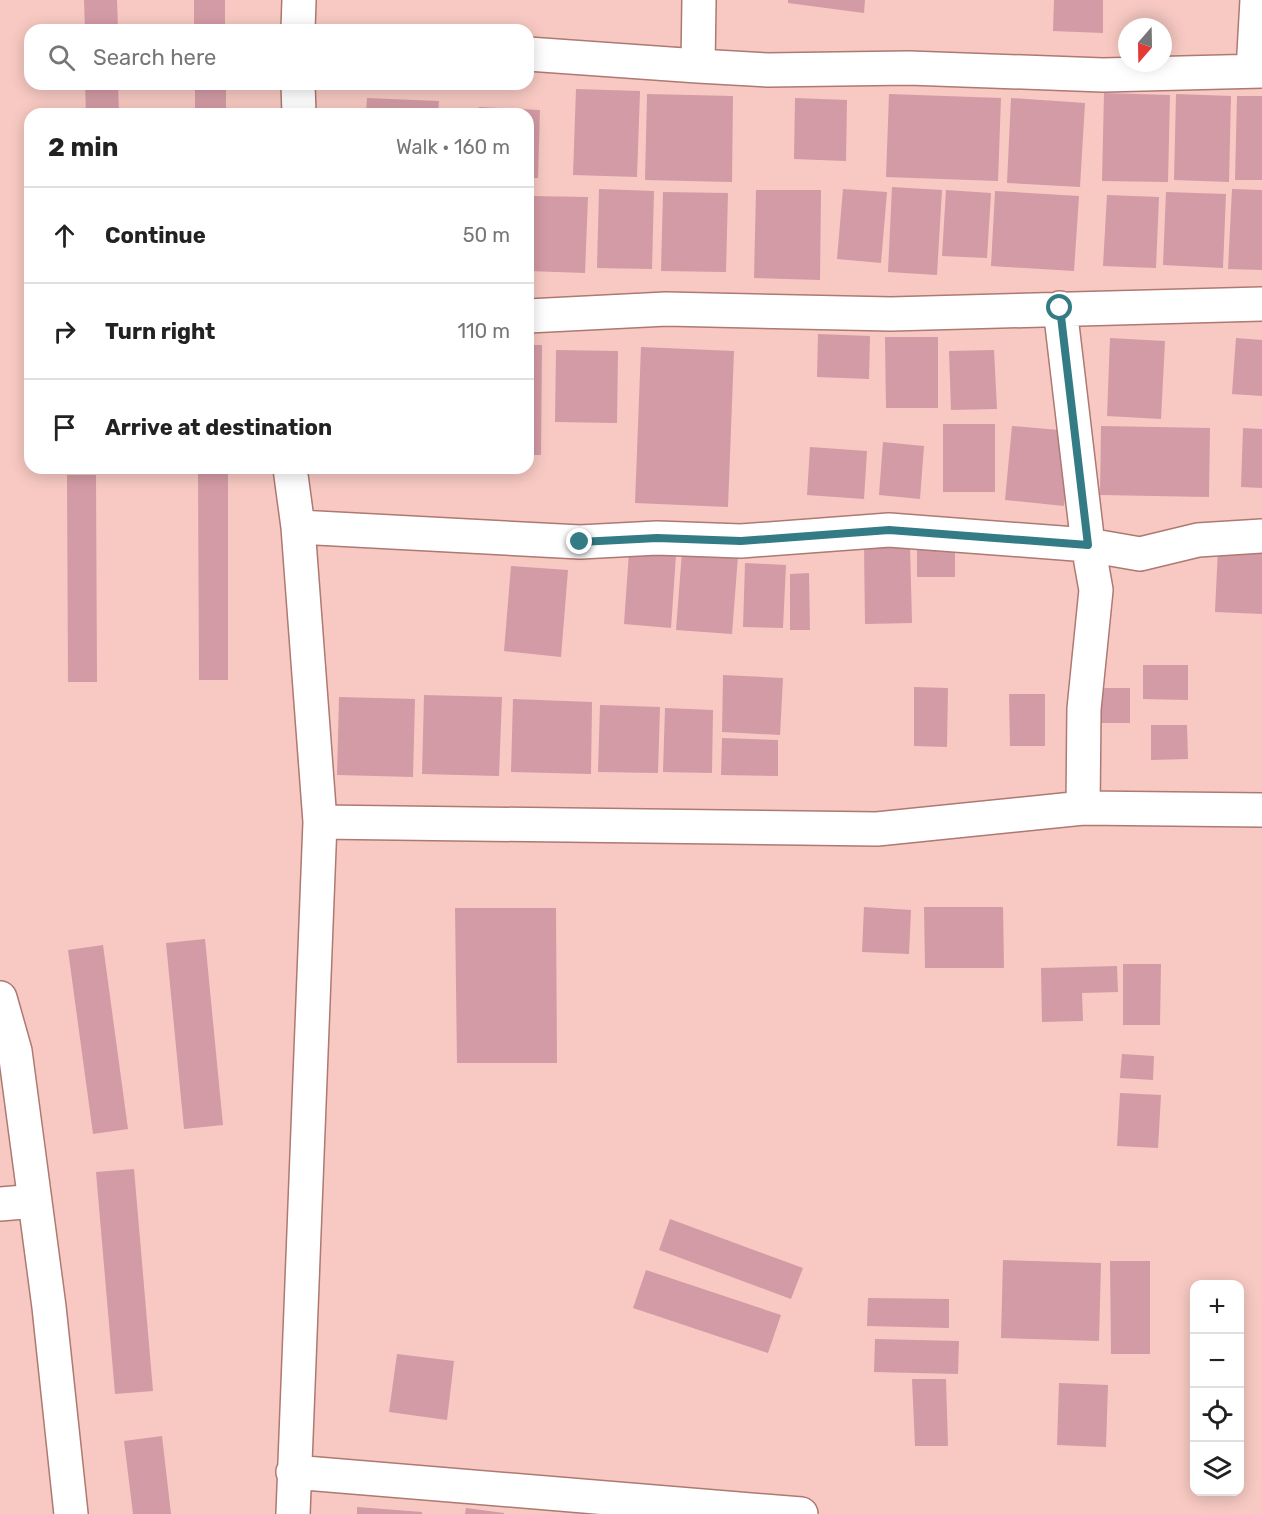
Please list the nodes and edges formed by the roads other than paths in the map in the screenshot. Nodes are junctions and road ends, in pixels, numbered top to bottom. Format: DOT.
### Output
graph roads {
  1 [pos="299,0"];
  2 [pos="699,0"];
  3 [pos="1257,0"];
  4 [pos="298,24"];
  5 [pos="534,54"];
  6 [pos="698,66"];
  7 [pos="1257,71"];
  8 [pos="298,90"];
  9 [pos="299,108"];
  10 [pos="1262,304"];
  11 [pos="1060,308"];
  12 [pos="534,316"];
  13 [pos="291,474"];
  14 [pos="298,527"];
  15 [pos="1262,536"];
  16 [pos="1088,545"];
  17 [pos="1083,808"];
  18 [pos="1262,810"];
  19 [pos="320,822"];
  20 [pos="0,998"];
  21 [pos="34,1201"];
  22 [pos="0,1204"];
  23 [pos="293,1472"];
  24 [pos="707,1511"];
  25 [pos="71,1514"];
  26 [pos="293,1514"];
  27 [pos="801,1514"];
  1 -- 4 [label="street"];
  2 -- 6 [label="street"];
  3 -- 7 [label="street"];
  5 -- 6 [label="street"];
  6 -- 7 [label="street"];
  8 -- 9 [label="street"];
  10 -- 11 [label="street"];
  11 -- 12 [label="street"];
  11 -- 16 [label="street"];
  13 -- 14 [label="street"];
  14 -- 16 [label="street"];
  14 -- 19 [label="street"];
  15 -- 16 [label="street"];
  16 -- 17 [label="street"];
  17 -- 18 [label="street"];
  17 -- 19 [label="street"];
  19 -- 23 [label="street"];
  20 -- 21 [label="street"];
  21 -- 22 [label="street"];
  21 -- 25 [label="street"];
  23 -- 24 [label="street"];
  23 -- 26 [label="street"];
  24 -- 27 [label="street"];
}
